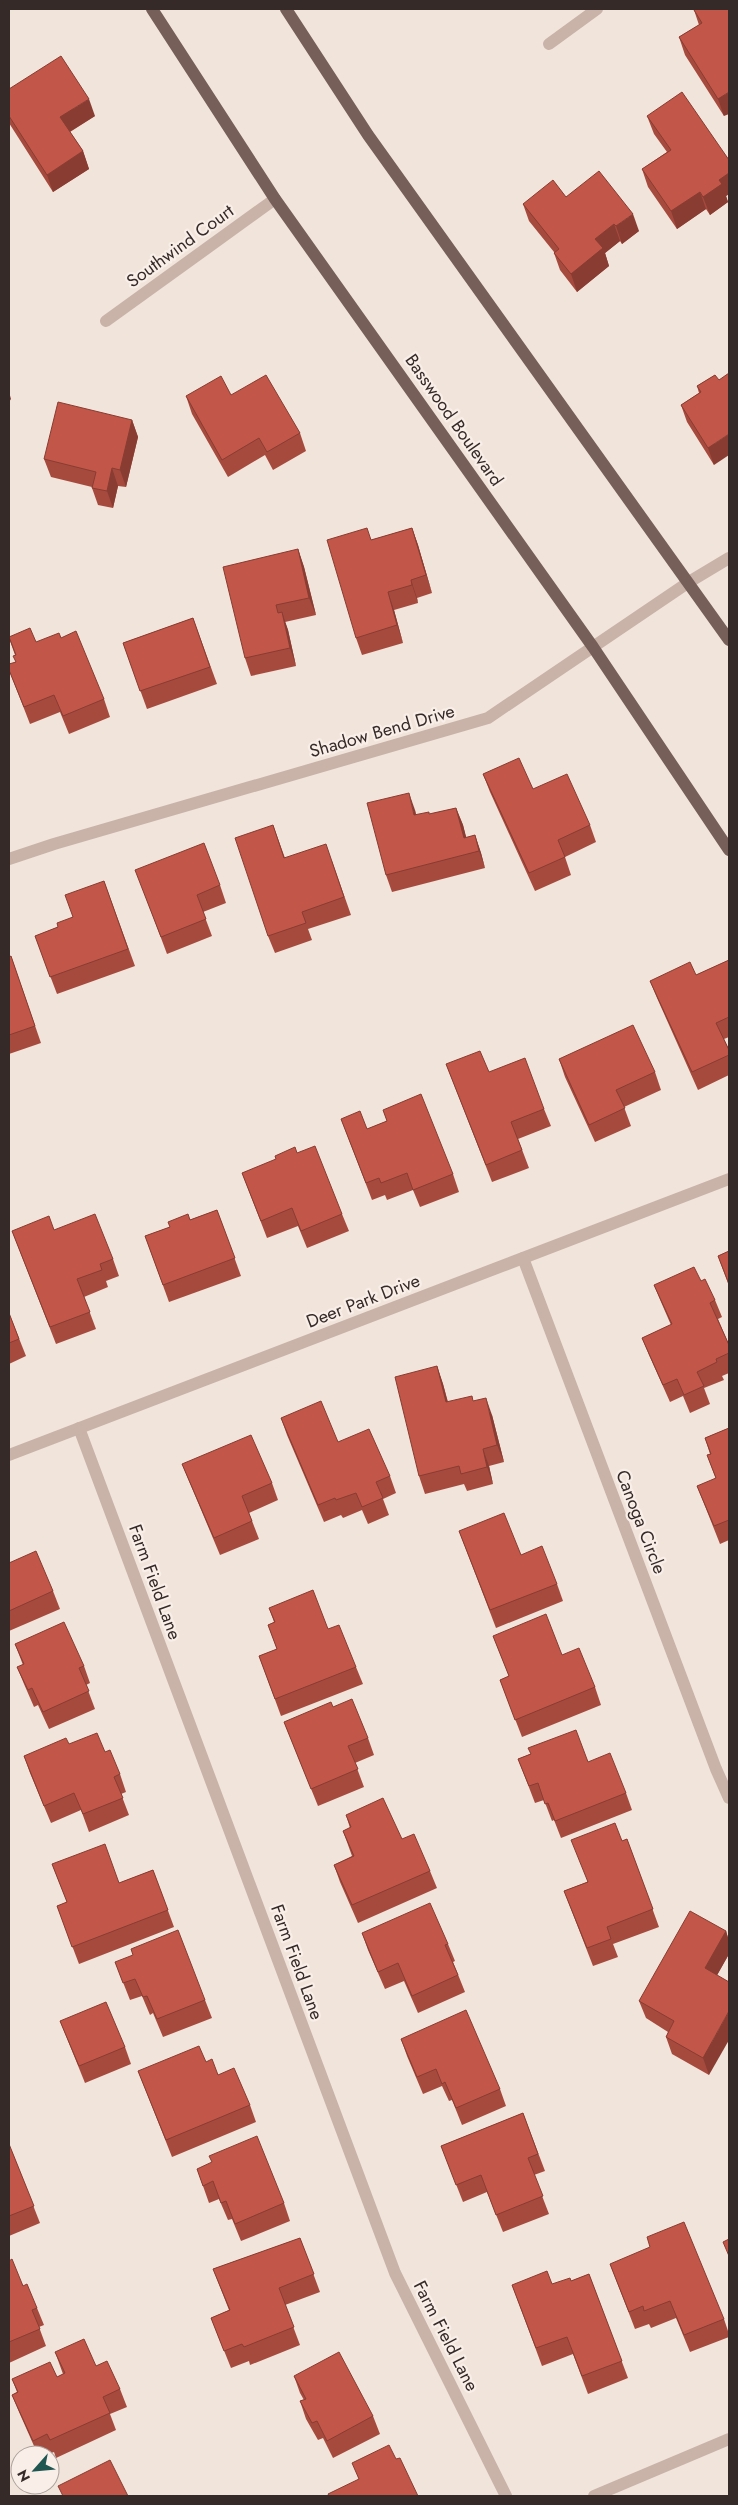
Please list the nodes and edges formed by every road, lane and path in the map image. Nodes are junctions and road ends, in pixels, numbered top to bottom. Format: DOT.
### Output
graph roads {
  1 [pos="152,9"];
  2 [pos="286,9"];
  3 [pos="597,9"];
  4 [pos="549,44"];
  5 [pos="275,199"];
  6 [pos="106,321"];
  7 [pos="729,558"];
  8 [pos="689,582"];
  9 [pos="729,640"];
  10 [pos="592,647"];
  11 [pos="729,850"];
  12 [pos="9,859"];
  13 [pos="729,1179"];
  14 [pos="523,1258"];
  15 [pos="79,1428"];
  16 [pos="9,1455"];
  17 [pos="729,1798"];
  18 [pos="729,2439"];
  19 [pos="506,2496"];
  20 [pos="594,2496"];
  1 -- 5 [label="main road, Basswood Boulevard"];
  2 -- 8 [label="main road"];
  3 -- 4 [label="street"];
  5 -- 6 [label="street, Southwind Court"];
  5 -- 10 [label="main road, Basswood Boulevard"];
  7 -- 8 [label="street, Shadow Bend Drive"];
  8 -- 9 [label="main road"];
  8 -- 10 [label="street, Shadow Bend Drive"];
  10 -- 11 [label="main road, Basswood Boulevard"];
  10 -- 12 [label="street, Shadow Bend Drive"];
  13 -- 14 [label="street, Deer Park Drive"];
  14 -- 15 [label="street, Deer Park Drive"];
  14 -- 17 [label="street, Canoga Circle"];
  15 -- 16 [label="street, Deer Park Drive"];
  15 -- 19 [label="street, Farm Field Lane"];
  18 -- 20 [label="street"];
}
